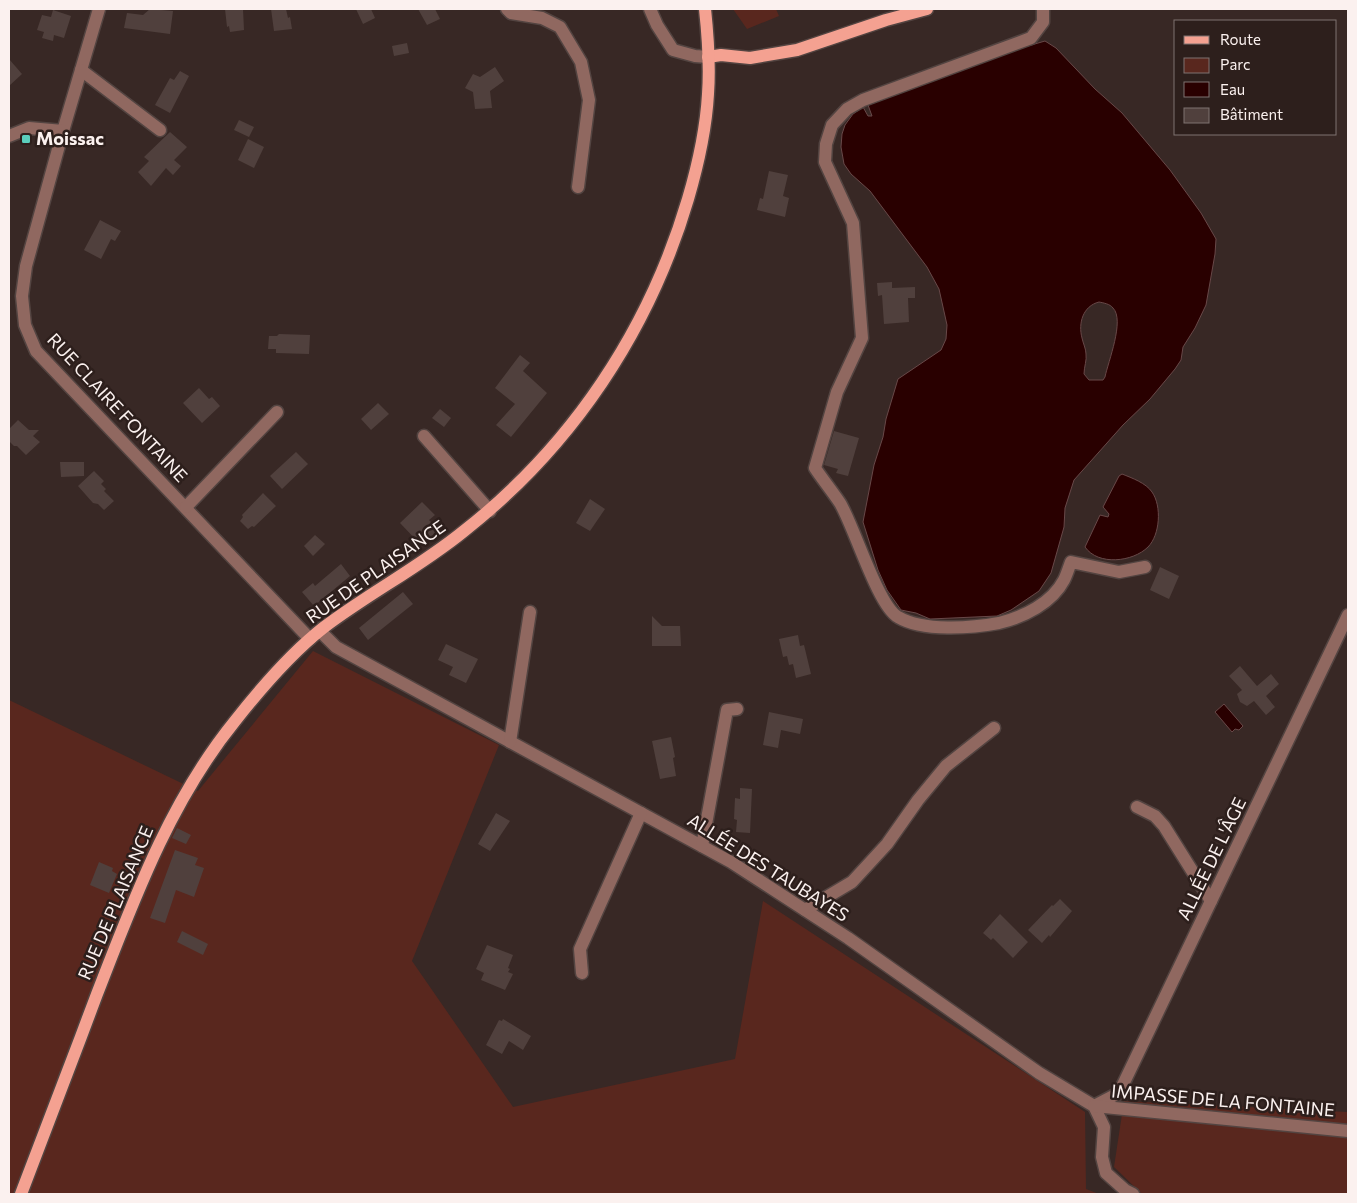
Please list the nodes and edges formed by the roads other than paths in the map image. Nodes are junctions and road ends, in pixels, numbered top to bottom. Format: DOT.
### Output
graph roads {
  1 [pos="99,9"];
  2 [pos="507,9"];
  3 [pos="650,9"];
  4 [pos="705,9"];
  5 [pos="927,9"];
  6 [pos="1043,9"];
  7 [pos="708,57"];
  8 [pos="81,70"];
  9 [pos="160,130"];
  10 [pos="63,131"];
  11 [pos="9,136"];
  12 [pos="578,187"];
  13 [pos="278,412"];
  14 [pos="424,436"];
  15 [pos="186,507"];
  16 [pos="490,511"];
  17 [pos="1145,567"];
  18 [pos="530,612"];
  19 [pos="1348,615"];
  20 [pos="315,635"];
  21 [pos="737,709"];
  22 [pos="994,728"];
  23 [pos="510,742"];
  24 [pos="1137,807"];
  25 [pos="641,813"];
  26 [pos="702,846"];
  27 [pos="1211,901"];
  28 [pos="805,910"];
  29 [pos="582,974"];
  30 [pos="1094,1106"];
  31 [pos="1348,1131"];
  32 [pos="21,1194"];
  33 [pos="1133,1194"];
  1 -- 8 [label="street, RUE CLAIRE FONTAINE"];
  2 -- 12 [label="street"];
  3 -- 7 [label="street"];
  4 -- 7 [label="main road, RUE DE PLAISANCE"];
  5 -- 7 [label="main road"];
  6 -- 17 [label="street"];
  7 -- 16 [label="main road, RUE DE PLAISANCE"];
  8 -- 9 [label="street"];
  8 -- 10 [label="street, RUE CLAIRE FONTAINE"];
  10 -- 11 [label="street"];
  10 -- 15 [label="street, RUE CLAIRE FONTAINE"];
  13 -- 15 [label="street"];
  14 -- 16 [label="street"];
  15 -- 20 [label="street, RUE CLAIRE FONTAINE"];
  16 -- 20 [label="main road, RUE DE PLAISANCE"];
  18 -- 23 [label="street"];
  19 -- 27 [label="street, ALLÉE DE L'ÂGE"];
  20 -- 23 [label="street, ALLÉE DES TAUBAYES"];
  20 -- 32 [label="main road, RUE DE PLAISANCE"];
  21 -- 26 [label="street"];
  22 -- 28 [label="street"];
  23 -- 25 [label="street, ALLÉE DES TAUBAYES"];
  24 -- 27 [label="street"];
  25 -- 26 [label="street, ALLÉE DES TAUBAYES"];
  25 -- 29 [label="street"];
  26 -- 28 [label="street, ALLÉE DES TAUBAYES"];
  27 -- 30 [label="street, ALLÉE DE L'ÂGE"];
  28 -- 30 [label="street, ALLÉE DES TAUBAYES"];
  30 -- 31 [label="street, IMPASSE DE LA FONTAINE"];
  30 -- 33 [label="street"];
}
